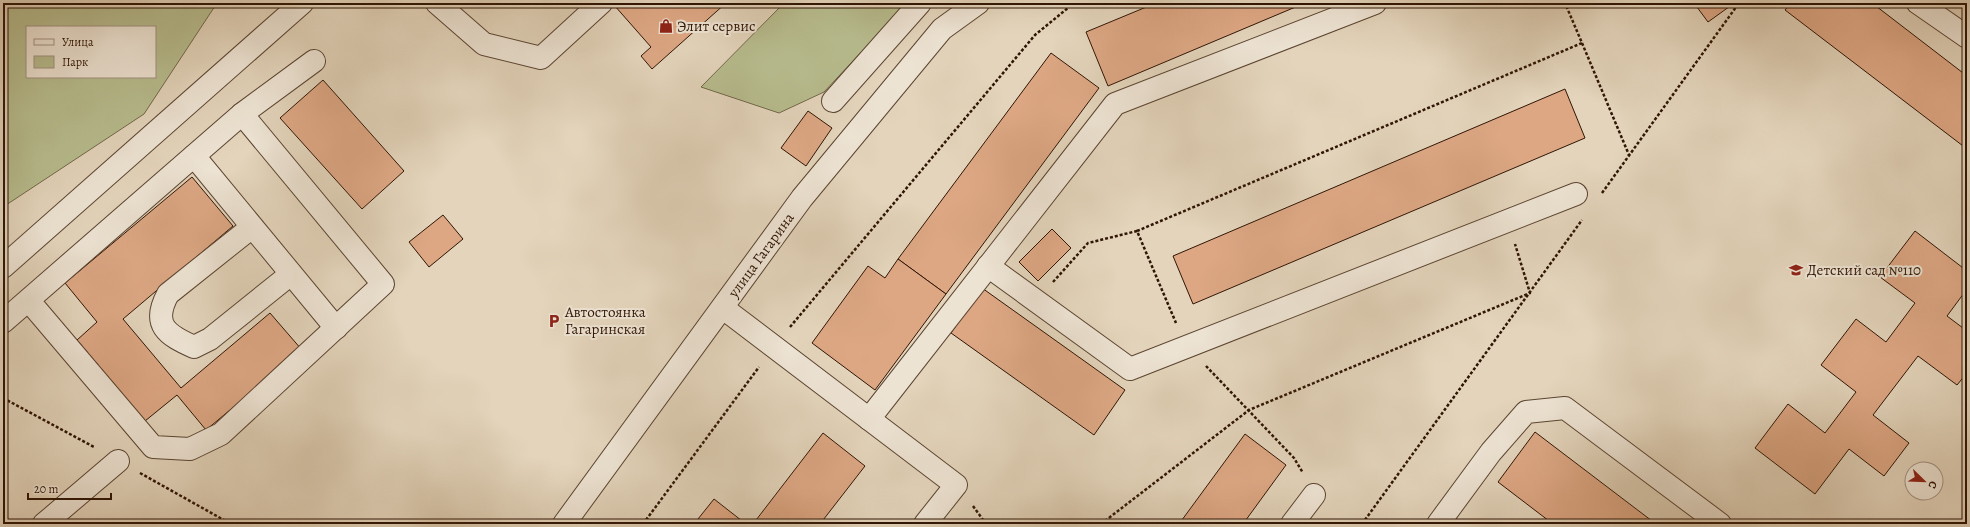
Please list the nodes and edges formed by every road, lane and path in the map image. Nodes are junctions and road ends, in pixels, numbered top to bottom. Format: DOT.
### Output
graph roads {
  1 [pos="286,3"];
  2 [pos="302,3"];
  3 [pos="437,3"];
  4 [pos="601,3"];
  5 [pos="920,3"];
  6 [pos="978,3"];
  7 [pos="1074,3"];
  8 [pos="1375,3"];
  9 [pos="1565,3"];
  10 [pos="1739,3"];
  11 [pos="1918,3"];
  12 [pos="266,35"];
  13 [pos="1967,36"];
  14 [pos="1582,43"];
  15 [pos="314,62"];
  16 [pos="834,101"];
  17 [pos="242,114"];
  18 [pos="1629,155"];
  19 [pos="194,156"];
  20 [pos="1576,194"];
  21 [pos="1597,199"];
  22 [pos="1584,218"];
  23 [pos="1508,221"];
  24 [pos="252,227"];
  25 [pos="1137,231"];
  26 [pos="988,266"];
  27 [pos="3,267"];
  28 [pos="291,274"];
  29 [pos="1530,292"];
  30 [pos="29,301"];
  31 [pos="722,308"];
  32 [pos="3,322"];
  33 [pos="336,328"];
  34 [pos="774,347"];
  35 [pos="869,419"];
  36 [pos="118,461"];
  37 [pos="1314,495"];
  38 [pos="44,524"];
  39 [pos="564,524"];
  40 [pos="643,524"];
  41 [pos="925,524"];
  42 [pos="1101,524"];
  43 [pos="1292,524"];
  44 [pos="1362,524"];
  45 [pos="1438,524"];
  46 [pos="1720,524"];
  1 -- 12 [label="street"];
  2 -- 12 [label="street"];
  3 -- 4 [label="street"];
  5 -- 16 [label="street"];
  6 -- 31 [label="street, улица Гагарина"];
  7 -- 34 [label="path"];
  8 -- 26 [label="street"];
  9 -- 14 [label="path"];
  10 -- 18 [label="path"];
  11 -- 13 [label="street"];
  12 -- 27 [label="street"];
  14 -- 18 [label="path"];
  14 -- 25 [label="path"];
  15 -- 17 [label="street"];
  17 -- 19 [label="street"];
  17 -- 33 [label="street"];
  18 -- 21 [label="path"];
  19 -- 24 [label="street"];
  19 -- 30 [label="street"];
  20 -- 23 [label="street"];
  22 -- 29 [label="path"];
  23 -- 26 [label="street"];
  23 -- 29 [label="path"];
  24 -- 28 [label="street"];
  24 -- 28 [label="street"];
  26 -- 35 [label="street"];
  28 -- 33 [label="street"];
  29 -- 42 [label="path"];
  29 -- 44 [label="path"];
  30 -- 32 [label="street"];
  30 -- 33 [label="street"];
  31 -- 34 [label="street"];
  31 -- 39 [label="street, улица Гагарина"];
  34 -- 35 [label="street"];
  34 -- 40 [label="path"];
  35 -- 41 [label="street"];
  36 -- 38 [label="street"];
  37 -- 43 [label="street"];
  45 -- 46 [label="street"];
}
